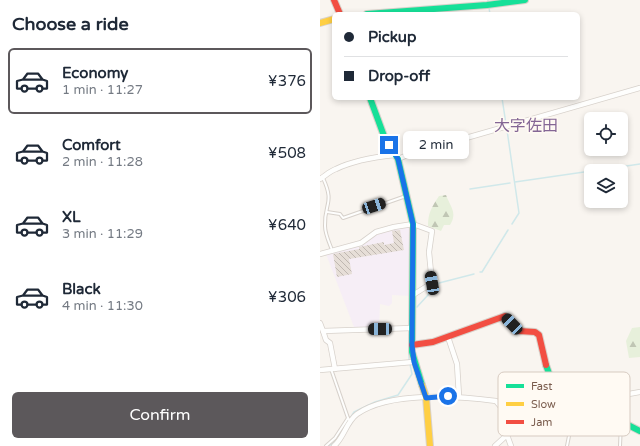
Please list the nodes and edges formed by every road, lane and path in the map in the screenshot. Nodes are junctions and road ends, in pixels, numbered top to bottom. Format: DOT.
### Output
graph roads {
  1 [pos="334,0"];
  2 [pos="525,0"];
  3 [pos="513,1"];
  4 [pos="339,12"];
  5 [pos="395,12"];
  6 [pos="332,20"];
  7 [pos="320,23"];
  8 [pos="640,88"];
  9 [pos="371,100"];
  10 [pos="396,157"];
  11 [pos="321,178"];
  12 [pos="406,196"];
  13 [pos="327,212"];
  14 [pos="413,224"];
  15 [pos="332,250"];
  16 [pos="320,254"];
  17 [pos="413,295"];
  18 [pos="320,323"];
  19 [pos="412,328"];
  20 [pos="323,331"];
  21 [pos="448,337"];
  22 [pos="412,345"];
  23 [pos="414,362"];
  24 [pos="333,369"];
  25 [pos="320,370"];
  26 [pos="548,372"];
  27 [pos="640,392"];
  28 [pos="630,394"];
  29 [pos="459,396"];
  30 [pos="426,398"];
  31 [pos="498,403"];
  32 [pos="350,420"];
  33 [pos="630,426"];
  34 [pos="640,431"];
  35 [pos="506,436"];
  36 [pos="507,436"];
  37 [pos="569,436"];
  38 [pos="621,436"];
  39 [pos="326,446"];
  40 [pos="334,446"];
  41 [pos="430,446"];
  42 [pos="496,446"];
  43 [pos="511,446"];
  44 [pos="567,446"];
  45 [pos="620,446"];
  1 -- 4 [label="street"];
  2 -- 3 [label="street"];
  3 -- 5 [label="street"];
  6 -- 7 [label="street"];
  8 -- 10 [label="street"];
  9 -- 10 [label="street"];
  10 -- 11 [label="street"];
  10 -- 12 [label="street"];
  11 -- 13 [label="lane"];
  12 -- 13 [label="lane"];
  12 -- 14 [label="street"];
  13 -- 15 [label="lane"];
  14 -- 15 [label="street"];
  14 -- 17 [label="street"];
  14 -- 17 [label="street"];
  15 -- 16 [label="street"];
  17 -- 19 [label="street"];
  18 -- 20 [label="street"];
  19 -- 20 [label="street"];
  19 -- 22 [label="street"];
  20 -- 24 [label="street"];
  21 -- 22 [label="street"];
  21 -- 26 [label="street"];
  21 -- 29 [label="street"];
  22 -- 23 [label="street"];
  23 -- 24 [label="street"];
  23 -- 30 [label="street"];
  24 -- 25 [label="street"];
  24 -- 32 [label="lane"];
  27 -- 28 [label="street"];
  29 -- 30 [label="street"];
  29 -- 31 [label="street"];
  30 -- 32 [label="street"];
  30 -- 41 [label="street"];
  32 -- 39 [label="lane"];
  32 -- 40 [label="street"];
  33 -- 34 [label="street"];
  35 -- 42 [label="street"];
  36 -- 43 [label="street"];
  37 -- 44 [label="lane"];
  38 -- 45 [label="lane"];
}
